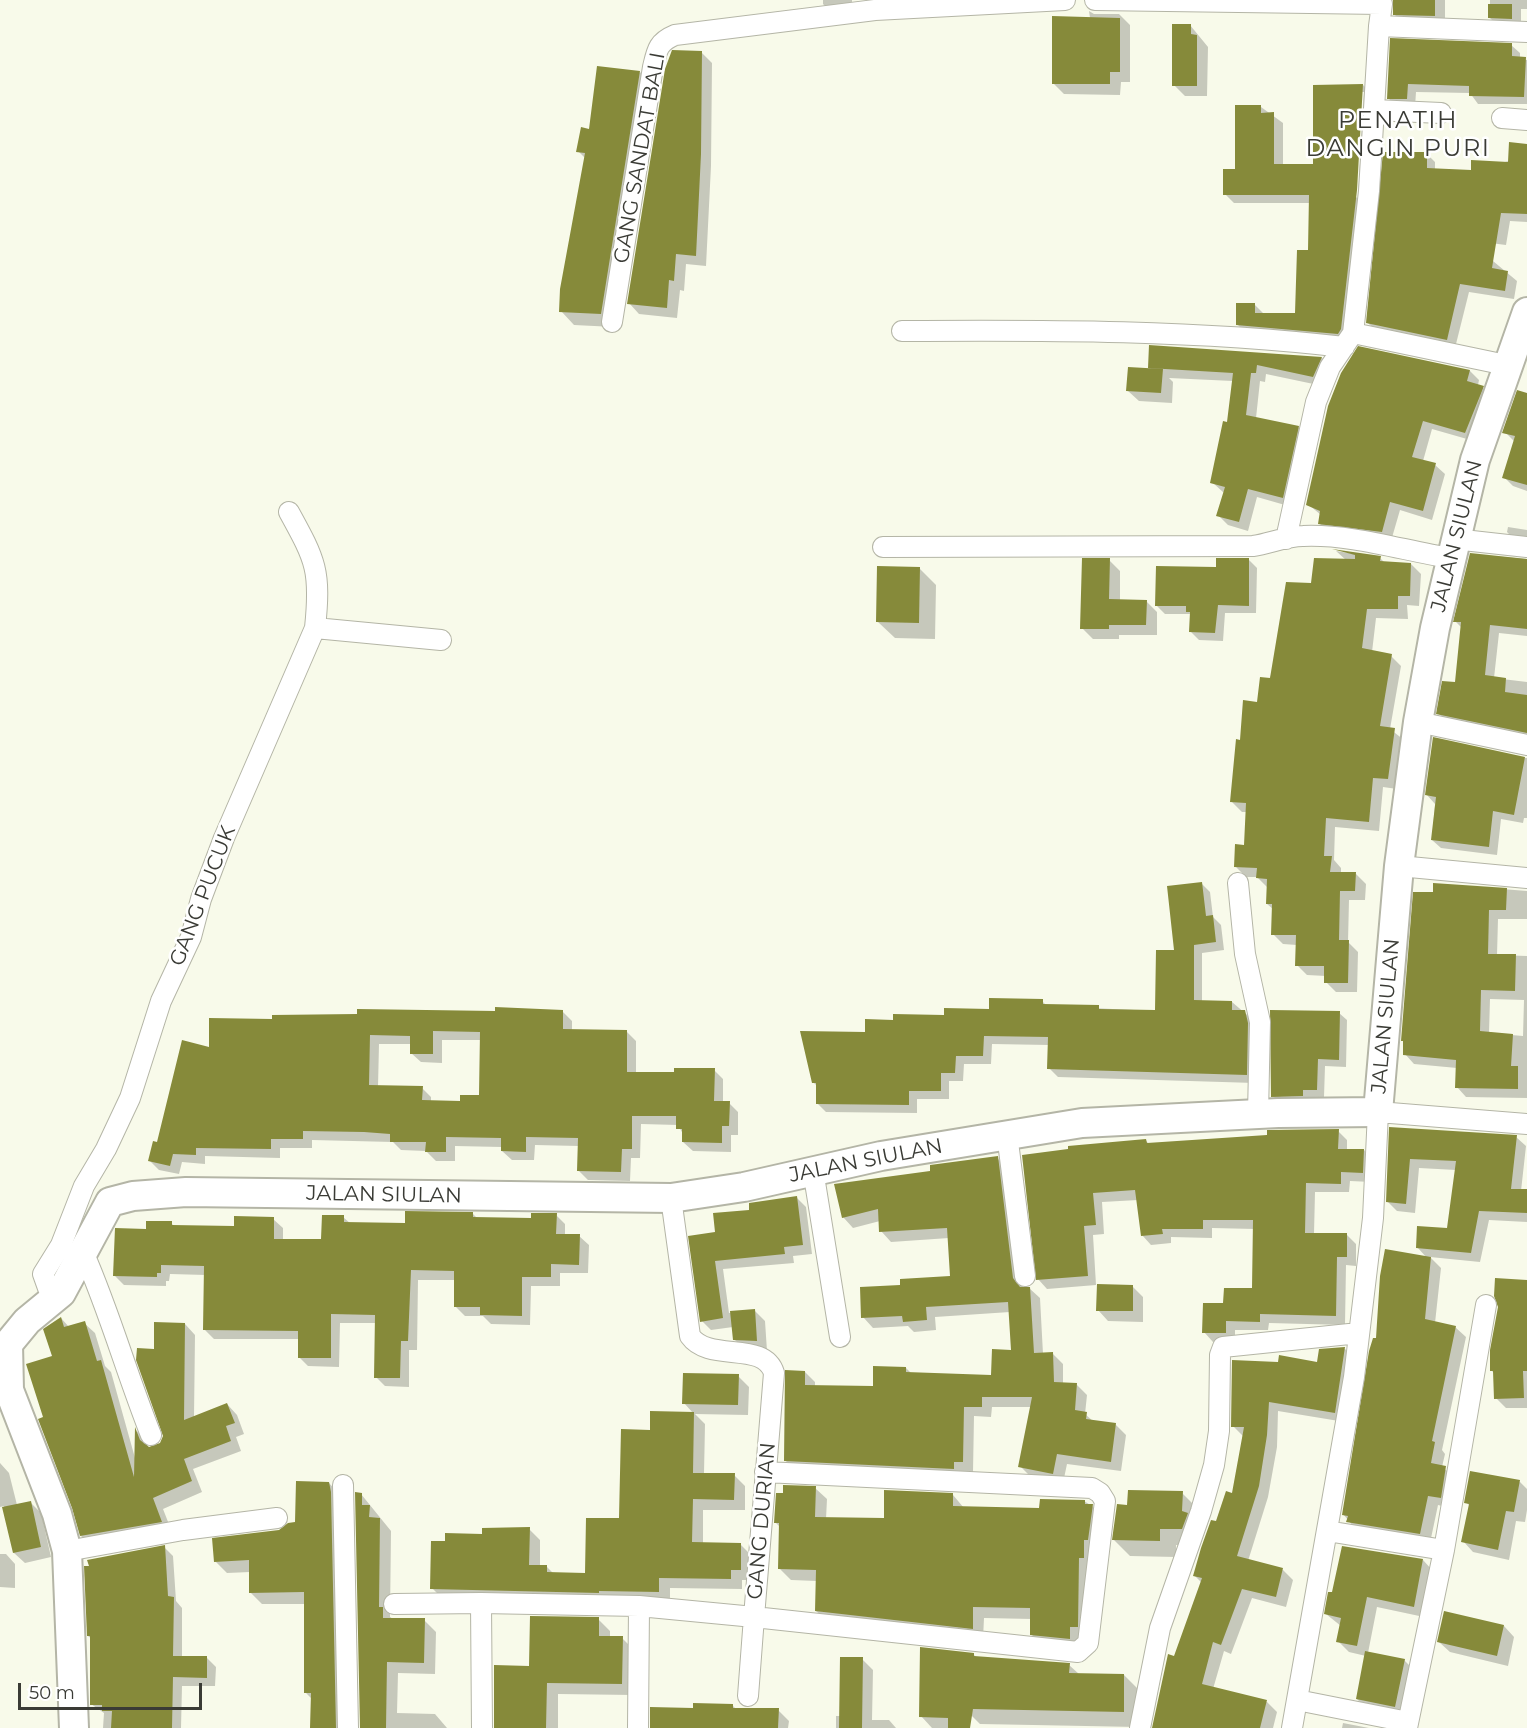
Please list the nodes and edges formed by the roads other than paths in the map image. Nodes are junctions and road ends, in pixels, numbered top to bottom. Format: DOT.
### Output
graph roads {
  1 [pos="1065,0"];
  2 [pos="1095,0"];
  3 [pos="977,2"];
  4 [pos="1382,2"];
  5 [pos="875,5"];
  6 [pos="1379,26"];
  7 [pos="1527,32"];
  8 [pos="1374,110"];
  9 [pos="1441,112"];
  10 [pos="1502,118"];
  11 [pos="1527,120"];
  12 [pos="1527,312"];
  13 [pos="612,322"];
  14 [pos="902,331"];
  15 [pos="1349,340"];
  16 [pos="1506,365"];
  17 [pos="289,512"];
  18 [pos="1286,538"];
  19 [pos="884,547"];
  20 [pos="1527,547"];
  21 [pos="1452,549"];
  22 [pos="315,628"];
  23 [pos="441,640"];
  24 [pos="1418,722"];
  25 [pos="1527,745"];
  26 [pos="1399,866"];
  27 [pos="1527,878"];
  28 [pos="1238,883"];
  29 [pos="1378,1112"];
  30 [pos="1258,1114"];
  31 [pos="1527,1124"];
  32 [pos="1007,1134"];
  33 [pos="813,1170"];
  34 [pos="671,1198"];
  35 [pos="84,1254"];
  36 [pos="1026,1276"];
  37 [pos="49,1288"];
  38 [pos="1485,1305"];
  39 [pos="1359,1333"];
  40 [pos="840,1337"];
  41 [pos="4,1341"];
  42 [pos="151,1435"];
  43 [pos="765,1472"];
  44 [pos="343,1485"];
  45 [pos="277,1518"];
  46 [pos="1327,1531"];
  47 [pos="1444,1550"];
  48 [pos="68,1551"];
  49 [pos="482,1603"];
  50 [pos="394,1604"];
  51 [pos="639,1606"];
  52 [pos="754,1617"];
  53 [pos="748,1696"];
  54 [pos="1297,1700"];
  55 [pos="1408,1725"];
  56 [pos="74,1728"];
  57 [pos="348,1728"];
  58 [pos="482,1728"];
  59 [pos="638,1728"];
  60 [pos="1140,1728"];
  61 [pos="1292,1728"];
  1 -- 3 [label="street, GANG SANDAT BALI"];
  2 -- 4 [label="street"];
  3 -- 5 [label="street, GANG SANDAT BALI"];
  4 -- 6 [label="street"];
  5 -- 13 [label="street, GANG SANDAT BALI"];
  6 -- 7 [label="street"];
  6 -- 8 [label="street"];
  8 -- 9 [label="street"];
  8 -- 15 [label="street"];
  10 -- 11 [label="street"];
  12 -- 16 [label="street, JALAN SIULAN"];
  14 -- 15 [label="street"];
  15 -- 16 [label="street"];
  15 -- 18 [label="street"];
  16 -- 21 [label="street, JALAN SIULAN"];
  17 -- 22 [label="street, GANG PUCUK"];
  18 -- 19 [label="street"];
  18 -- 21 [label="street"];
  20 -- 21 [label="street"];
  21 -- 24 [label="street, JALAN SIULAN"];
  22 -- 23 [label="street"];
  22 -- 37 [label="street, GANG PUCUK"];
  24 -- 25 [label="street"];
  24 -- 26 [label="street, JALAN SIULAN"];
  26 -- 27 [label="street"];
  26 -- 29 [label="street, JALAN SIULAN"];
  28 -- 30 [label="street"];
  29 -- 30 [label="street, JALAN SIULAN"];
  29 -- 31 [label="street"];
  29 -- 39 [label="street"];
  30 -- 32 [label="street, JALAN SIULAN"];
  32 -- 33 [label="street, JALAN SIULAN"];
  32 -- 36 [label="street"];
  33 -- 34 [label="street, JALAN SIULAN"];
  33 -- 40 [label="street"];
  34 -- 35 [label="street, JALAN SIULAN"];
  34 -- 43 [label="street, GANG DURIAN"];
  35 -- 37 [label="street, JALAN SIULAN"];
  35 -- 42 [label="street"];
  37 -- 41 [label="street, JALAN SIULAN"];
  38 -- 47 [label="street"];
  39 -- 46 [label="street"];
  39 -- 60 [label="street"];
  41 -- 48 [label="street, JALAN SIULAN"];
  43 -- 52 [label="street, GANG DURIAN"];
  43 -- 52 [label="street, GANG DURIAN"];
  44 -- 57 [label="street"];
  45 -- 48 [label="street"];
  46 -- 47 [label="street"];
  46 -- 54 [label="street"];
  47 -- 55 [label="street"];
  48 -- 56 [label="street, JALAN SIULAN"];
  49 -- 50 [label="street"];
  49 -- 51 [label="street"];
  49 -- 58 [label="street"];
  51 -- 52 [label="street"];
  51 -- 59 [label="street"];
  52 -- 53 [label="street"];
  54 -- 55 [label="street"];
  54 -- 61 [label="street"];
}
